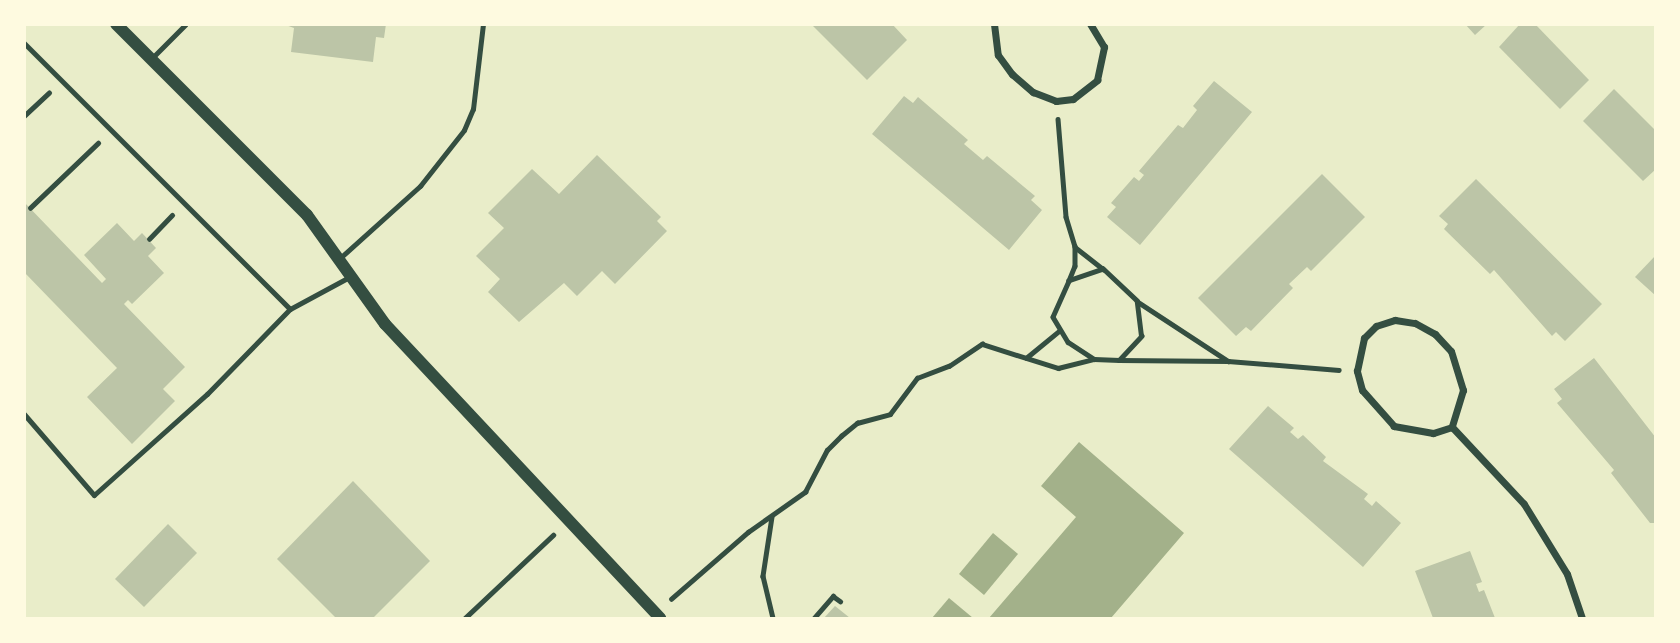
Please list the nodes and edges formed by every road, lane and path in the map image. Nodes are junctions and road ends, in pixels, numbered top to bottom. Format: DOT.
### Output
graph roads {
  1 [pos="116,24"];
  2 [pos="186,24"];
  3 [pos="483,24"];
  4 [pos="994,24"];
  5 [pos="1090,24"];
  6 [pos="24,43"];
  7 [pos="151,59"];
  8 [pos="61,80"];
  9 [pos="1056,101"];
  10 [pos="24,116"];
  11 [pos="111,130"];
  12 [pos="184,203"];
  13 [pos="30,208"];
  14 [pos="149,239"];
  15 [pos="1075,246"];
  16 [pos="339,259"];
  17 [pos="1103,269"];
  18 [pos="351,276"];
  19 [pos="1069,281"];
  20 [pos="1137,301"];
  21 [pos="290,309"];
  22 [pos="1059,331"];
  23 [pos="1026,358"];
  24 [pos="1094,359"];
  25 [pos="1119,360"];
  26 [pos="1228,362"];
  27 [pos="1357,371"];
  28 [pos="24,414"];
  29 [pos="1452,427"];
  30 [pos="772,515"];
  31 [pos="568,521"];
  32 [pos="839,601"];
  33 [pos="658,616"];
  34 [pos="465,618"];
  35 [pos="773,618"];
  36 [pos="814,618"];
  37 [pos="1582,618"];
  1 -- 7 [label="street"];
  2 -- 7 [label="lane"];
  3 -- 16 [label="lane"];
  4 -- 9 [label="street"];
  5 -- 9 [label="street"];
  6 -- 8 [label="lane"];
  7 -- 16 [label="street"];
  8 -- 10 [label="path"];
  8 -- 11 [label="lane"];
  9 -- 15 [label="path"];
  11 -- 12 [label="lane"];
  11 -- 13 [label="path"];
  12 -- 14 [label="path"];
  12 -- 21 [label="lane"];
  15 -- 17 [label="path"];
  15 -- 19 [label="path"];
  16 -- 18 [label="street"];
  17 -- 19 [label="path"];
  17 -- 20 [label="path"];
  18 -- 21 [label="lane"];
  18 -- 31 [label="street"];
  19 -- 22 [label="path"];
  20 -- 25 [label="path"];
  20 -- 26 [label="path"];
  21 -- 28 [label="lane"];
  22 -- 23 [label="path"];
  22 -- 24 [label="path"];
  23 -- 24 [label="path"];
  23 -- 30 [label="path"];
  24 -- 25 [label="path"];
  25 -- 26 [label="path"];
  26 -- 27 [label="path"];
  27 -- 29 [label="street"];
  27 -- 29 [label="street"];
  29 -- 37 [label="street"];
  30 -- 33 [label="path"];
  30 -- 35 [label="path"];
  31 -- 33 [label="street"];
  31 -- 34 [label="path"];
  32 -- 36 [label="path"];
}
